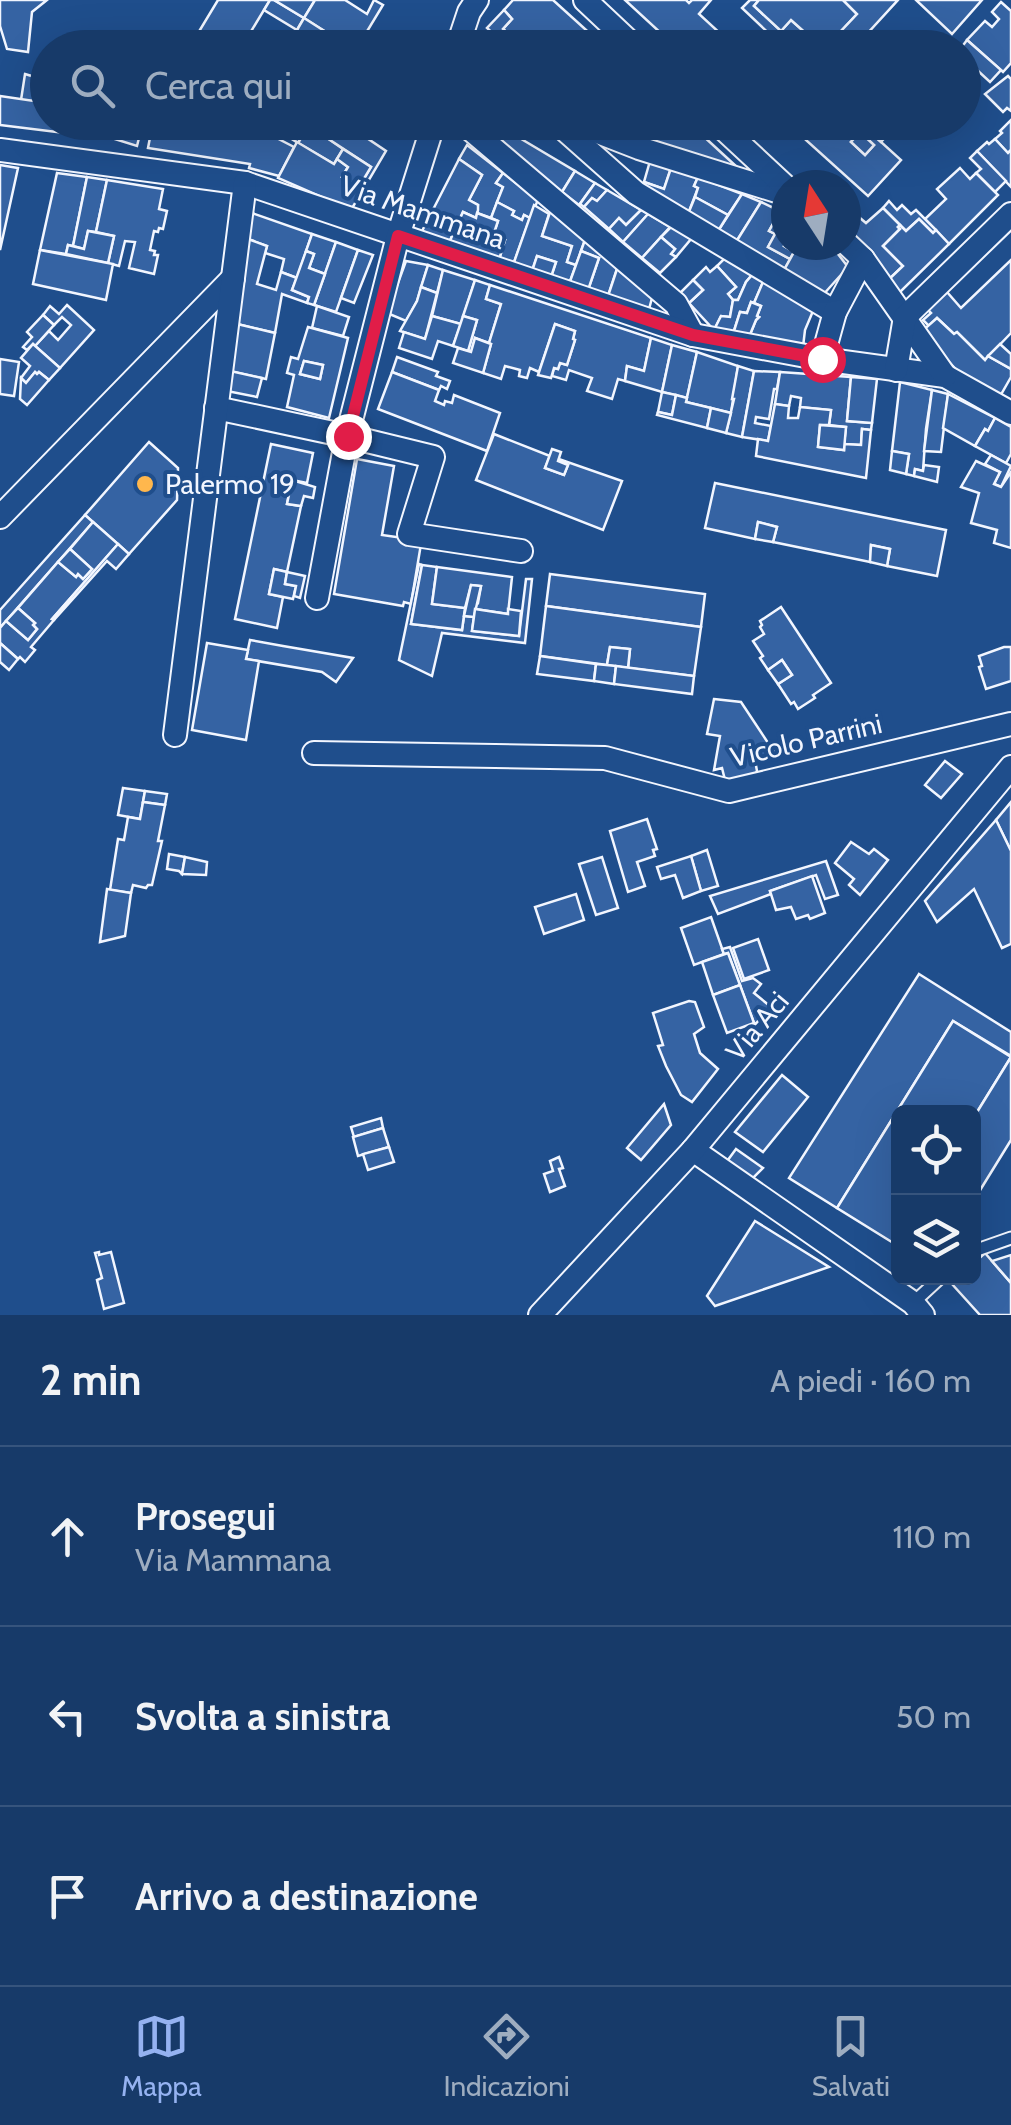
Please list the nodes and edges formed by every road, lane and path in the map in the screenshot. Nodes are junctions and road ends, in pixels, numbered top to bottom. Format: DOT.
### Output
graph roads {
  1 [pos="477,0"];
  2 [pos="585,0"];
  3 [pos="462,30"];
  4 [pos="617,30"];
  5 [pos="428,140"];
  6 [pos="483,140"];
  7 [pos="576,140"];
  8 [pos="618,140"];
  9 [pos="734,140"];
  10 [pos="0,150"];
  11 [pos="771,176"];
  12 [pos="245,183"];
  13 [pos="771,187"];
  14 [pos="1011,214"];
  15 [pos="398,236"];
  16 [pos="851,260"];
  17 [pos="861,260"];
  18 [pos="232,278"];
  19 [pos="835,312"];
  20 [pos="905,317"];
  21 [pos="693,335"];
  22 [pos="822,359"];
  23 [pos="896,370"];
  24 [pos="945,376"];
  25 [pos="216,408"];
  26 [pos="1011,413"];
  27 [pos="348,436"];
  28 [pos="0,517"];
  29 [pos="521,552"];
  30 [pos="317,598"];
  31 [pos="1011,724"];
  32 [pos="175,735"];
  33 [pos="314,753"];
  34 [pos="1011,767"];
  35 [pos="693,1150"];
  36 [pos="1011,1238"];
  37 [pos="981,1249"];
  38 [pos="935,1285"];
  39 [pos="918,1309"];
  40 [pos="540,1315"];
  1 -- 3 [label="street"];
  2 -- 4 [label="street"];
  5 -- 15 [label="street"];
  6 -- 21 [label="street"];
  7 -- 19 [label="street"];
  8 -- 13 [label="street"];
  9 -- 11 [label="street"];
  10 -- 12 [label="street, Via Mammana"];
  12 -- 15 [label="street, Via Mammana"];
  12 -- 18 [label="street"];
  14 -- 20 [label="street"];
  15 -- 21 [label="street, Via Mammana"];
  15 -- 27 [label="street"];
  16 -- 19 [label="street"];
  17 -- 20 [label="street"];
  18 -- 25 [label="street"];
  18 -- 28 [label="street"];
  19 -- 22 [label="street"];
  20 -- 23 [label="street"];
  20 -- 24 [label="street"];
  21 -- 22 [label="street, Via Mammana"];
  22 -- 23 [label="street, Via Mammana"];
  23 -- 24 [label="street, Via Mammana"];
  24 -- 26 [label="street"];
  25 -- 27 [label="street"];
  25 -- 32 [label="street"];
  27 -- 29 [label="street"];
  27 -- 30 [label="street"];
  31 -- 33 [label="street, Vicolo Parrini"];
  34 -- 35 [label="street, Via Aci"];
  35 -- 39 [label="street"];
  35 -- 40 [label="street, Via Aci"];
  36 -- 37 [label="lane"];
  38 -- 39 [label="lane"];
}
